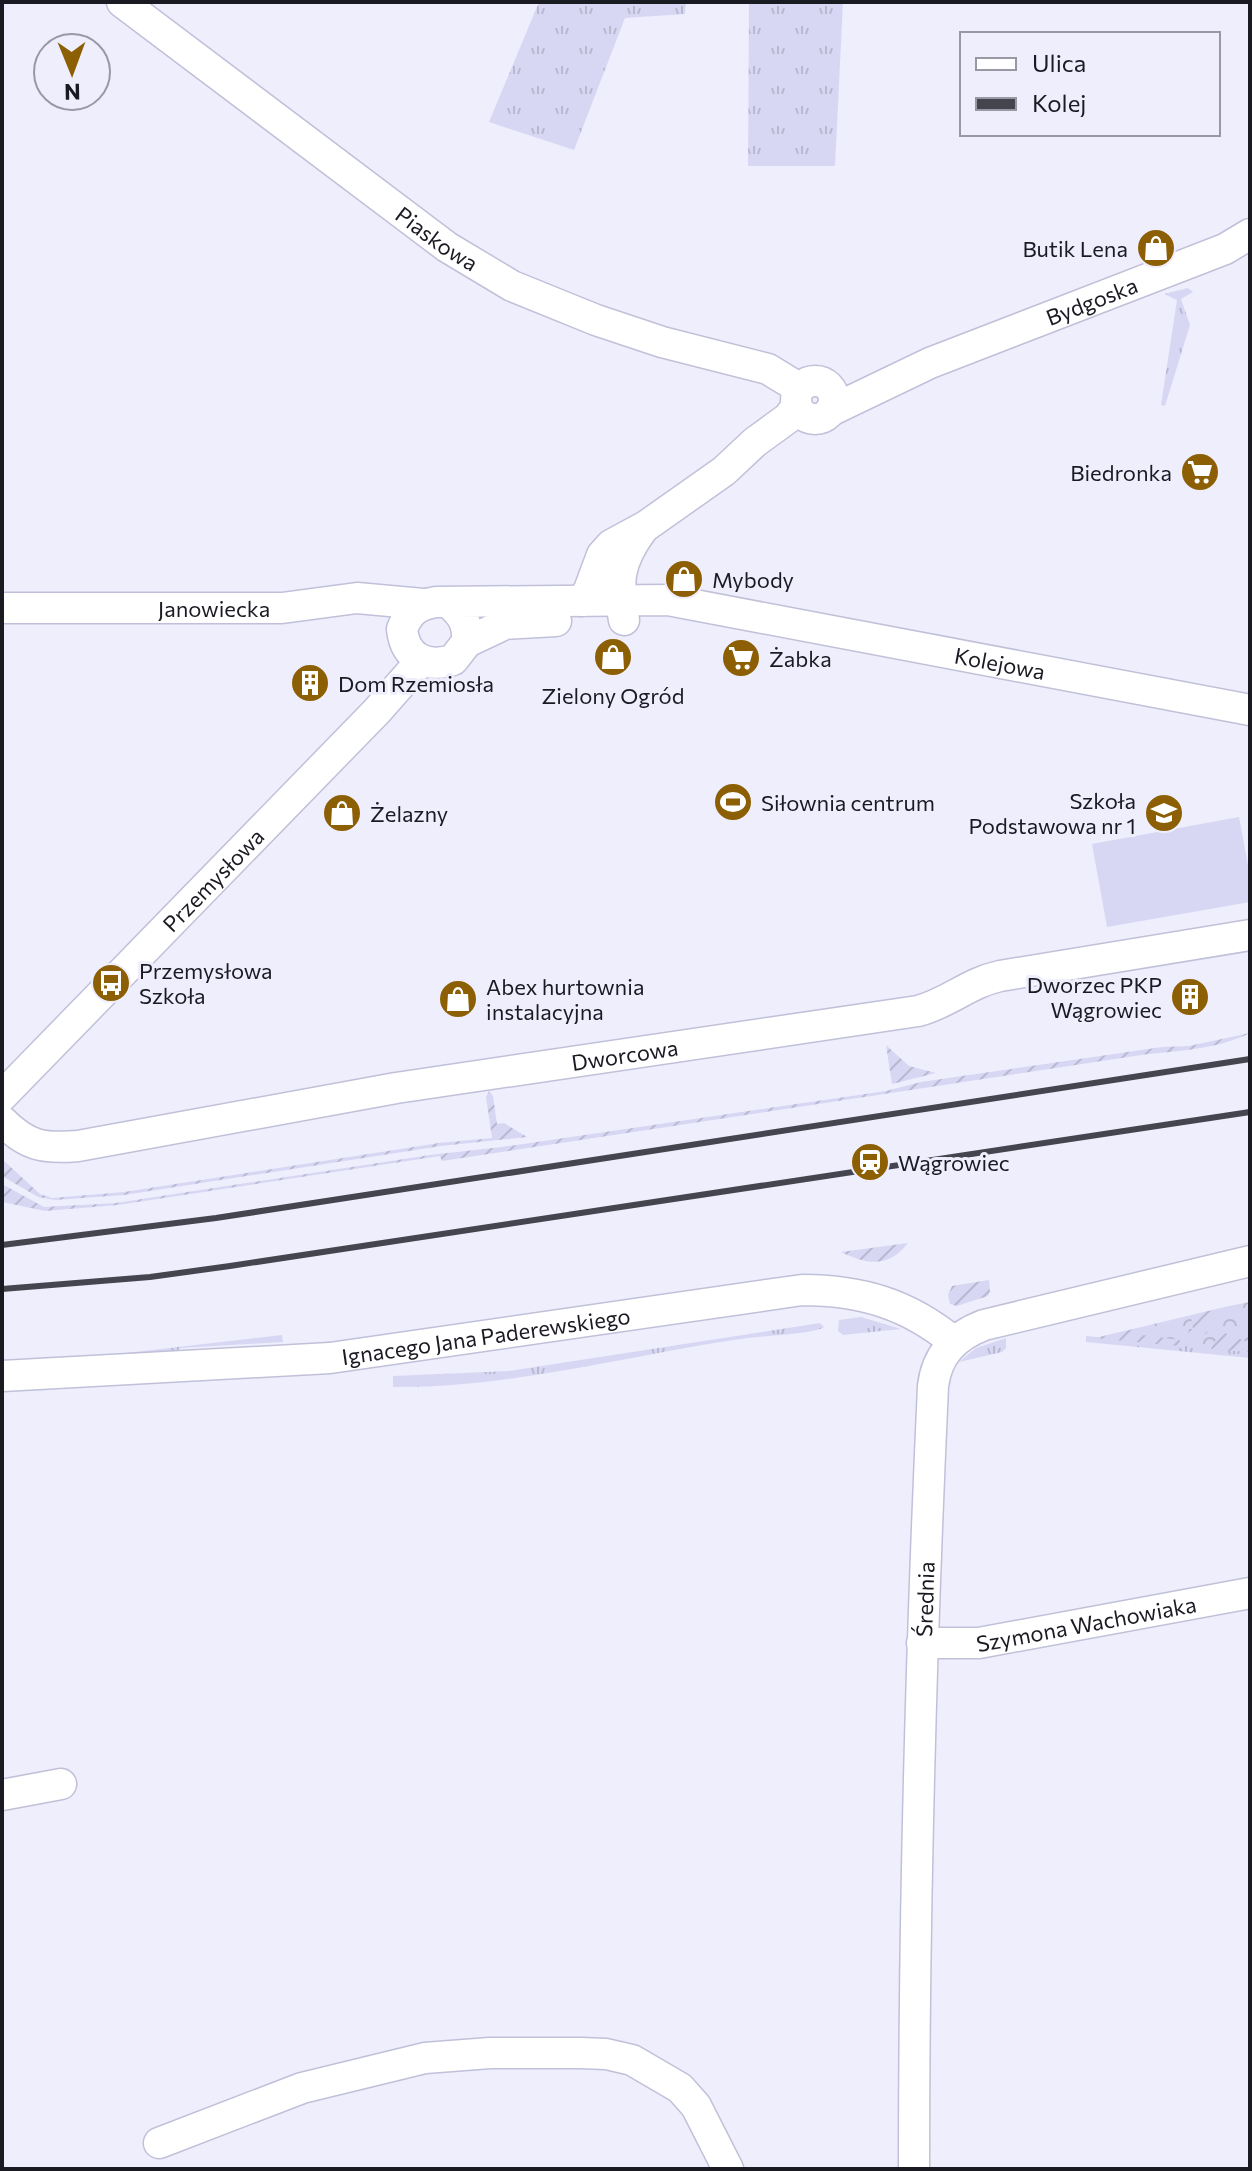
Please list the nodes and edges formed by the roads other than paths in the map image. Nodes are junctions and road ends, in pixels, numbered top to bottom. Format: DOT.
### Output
graph roads {
  1 [pos="122,2"];
  2 [pos="1250,234"];
  3 [pos="814,401"];
  4 [pos="646,526"];
  5 [pos="582,601"];
  6 [pos="436,604"];
  7 [pos="2,608"];
  8 [pos="282,608"];
  9 [pos="623,611"];
  10 [pos="402,629"];
  11 [pos="467,642"];
  12 [pos="421,661"];
  13 [pos="1250,710"];
  14 [pos="1250,935"];
  15 [pos="2,1096"];
  16 [pos="2,1121"];
  17 [pos="1250,1261"];
  18 [pos="954,1342"];
  19 [pos="2,1376"];
  20 [pos="1250,1593"];
  21 [pos="922,1643"];
  22 [pos="61,1784"];
  23 [pos="2,1795"];
  24 [pos="159,2143"];
  25 [pos="728,2169"];
  26 [pos="914,2169"];
  1 -- 3 [label="street, Piaskowa"];
  2 -- 3 [label="street, Bydgoska"];
  3 -- 4 [label="street, Bydgoska"];
  4 -- 5 [label="street, Bydgoska"];
  4 -- 9 [label="street, Bydgoska"];
  5 -- 6 [label="street, Kolejowa"];
  5 -- 9 [label="street, Kolejowa"];
  6 -- 8 [label="street, Janowiecka"];
  6 -- 10 [label="street"];
  6 -- 11 [label="street"];
  7 -- 8 [label="street, Janowiecka"];
  8 -- 10 [label="street"];
  9 -- 11 [label="street, Kolejowa"];
  9 -- 13 [label="street, Kolejowa"];
  10 -- 12 [label="street"];
  11 -- 12 [label="street"];
  12 -- 15 [label="street, Przemysłowa"];
  14 -- 16 [label="street, Dworcowa"];
  17 -- 18 [label="street"];
  18 -- 19 [label="street, Ignacego Jana Paderewskiego"];
  18 -- 21 [label="street, Średnia"];
  20 -- 21 [label="street, Szymona Wachowiaka"];
  21 -- 26 [label="street, Średnia"];
  22 -- 23 [label="street"];
  24 -- 25 [label="street"];
}
